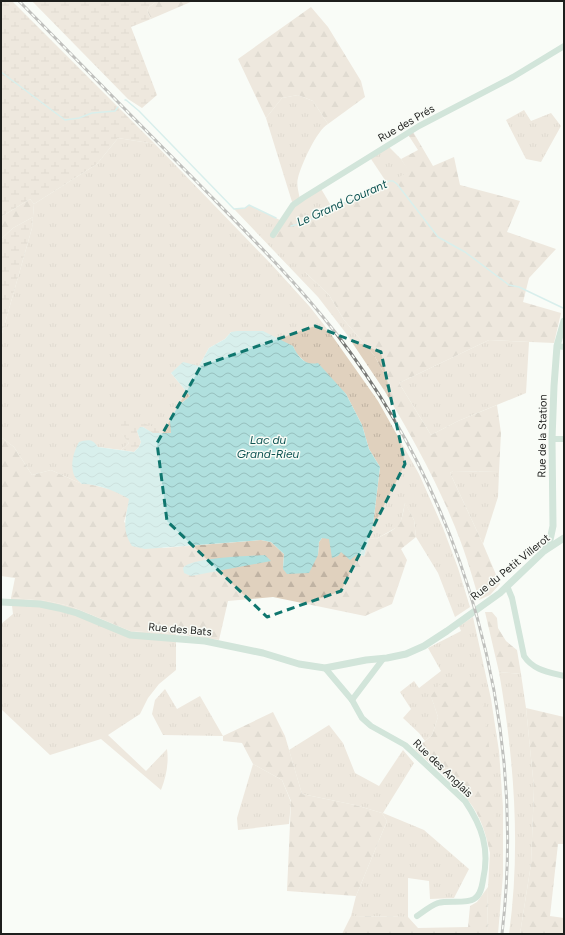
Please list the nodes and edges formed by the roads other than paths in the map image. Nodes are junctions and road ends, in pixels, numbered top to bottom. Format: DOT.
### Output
graph roads {
  1 [pos="564,46"];
  2 [pos="272,235"];
  3 [pos="564,321"];
  4 [pos="560,347"];
  5 [pos="552,439"];
  6 [pos="564,439"];
  7 [pos="564,538"];
  8 [pos="544,551"];
  9 [pos="508,586"];
  10 [pos="1,602"];
  11 [pos="383,659"];
  12 [pos="325,668"];
  13 [pos="564,676"];
  14 [pos="352,700"];
  15 [pos="417,916"];
  1 -- 2 [label="street, Rue des Prés"];
  3 -- 4 [label="street, Rue de la Station"];
  4 -- 5 [label="street, Rue de la Station"];
  5 -- 6 [label="street"];
  5 -- 8 [label="street, Rue de la Station"];
  7 -- 8 [label="street, Rue du Petit Villerot"];
  8 -- 9 [label="street, Rue du Petit Villerot"];
  9 -- 11 [label="street, Rue du Petit Villerot"];
  9 -- 13 [label="street"];
  10 -- 12 [label="street, Rue des Bats"];
  11 -- 12 [label="street, Rue des Bats"];
  11 -- 14 [label="street"];
  12 -- 14 [label="street, Rue des Anglais"];
  14 -- 15 [label="street, Rue des Anglais"];
}
